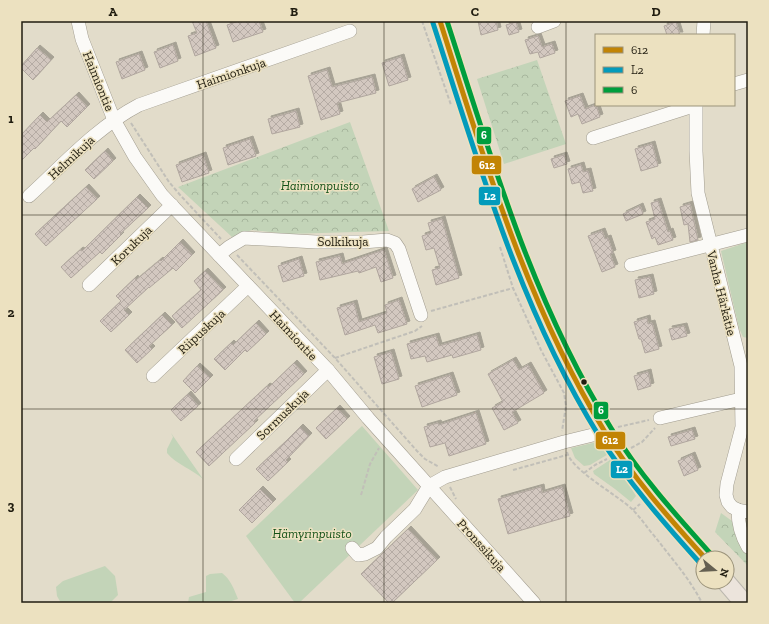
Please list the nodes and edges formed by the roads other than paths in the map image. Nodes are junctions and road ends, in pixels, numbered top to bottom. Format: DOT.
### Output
graph roads {
  1 [pos="78,21"];
  2 [pos="440,21"];
  3 [pos="554,21"];
  4 [pos="704,21"];
  5 [pos="538,27"];
  6 [pos="350,31"];
  7 [pos="703,34"];
  8 [pos="748,80"];
  9 [pos="735,84"];
  10 [pos="693,106"];
  11 [pos="696,106"];
  12 [pos="119,116"];
  13 [pos="594,138"];
  14 [pos="29,196"];
  15 [pos="172,205"];
  16 [pos="748,235"];
  17 [pos="710,245"];
  18 [pos="224,251"];
  19 [pos="632,265"];
  20 [pos="89,285"];
  21 [pos="248,286"];
  22 [pos="421,315"];
  23 [pos="735,343"];
  24 [pos="748,345"];
  25 [pos="328,370"];
  26 [pos="153,376"];
  27 [pos="741,399"];
  28 [pos="660,418"];
  29 [pos="610,427"];
  30 [pos="236,459"];
  31 [pos="429,486"];
  32 [pos="743,511"];
  33 [pos="748,547"];
  34 [pos="352,548"];
  35 [pos="698,550"];
  36 [pos="733,590"];
  37 [pos="534,603"];
  38 [pos="744,603"];
  1 -- 12 [label="street, Haimiontie"];
  2 -- 29 [label="highway"];
  3 -- 5 [label="street"];
  4 -- 7 [label="street"];
  6 -- 12 [label="street, Haimionkuja"];
  8 -- 9 [label="street"];
  10 -- 13 [label="street"];
  11 -- 17 [label="street, Vanha Härkätie"];
  12 -- 14 [label="street, Helmikuja"];
  12 -- 15 [label="street, Haimiontie"];
  15 -- 18 [label="street, Haimiontie"];
  15 -- 20 [label="street, Korukuja"];
  16 -- 17 [label="street"];
  17 -- 19 [label="street"];
  17 -- 23 [label="street, Vanha Härkätie"];
  18 -- 21 [label="street, Haimiontie"];
  18 -- 22 [label="street, Solkikuja"];
  21 -- 25 [label="street, Haimiontie"];
  21 -- 26 [label="street, Riipuskuja"];
  23 -- 24 [label="street"];
  23 -- 27 [label="street, Vanha Härkätie"];
  25 -- 30 [label="street, Sormuskuja"];
  25 -- 31 [label="street, Haimiontie"];
  27 -- 28 [label="street"];
  27 -- 32 [label="street, Vanha Härkätie"];
  29 -- 31 [label="street"];
  29 -- 35 [label="highway"];
  31 -- 34 [label="street"];
  31 -- 37 [label="street, Pronssikuja"];
  32 -- 33 [label="street"];
  36 -- 38 [label="highway"];
}
